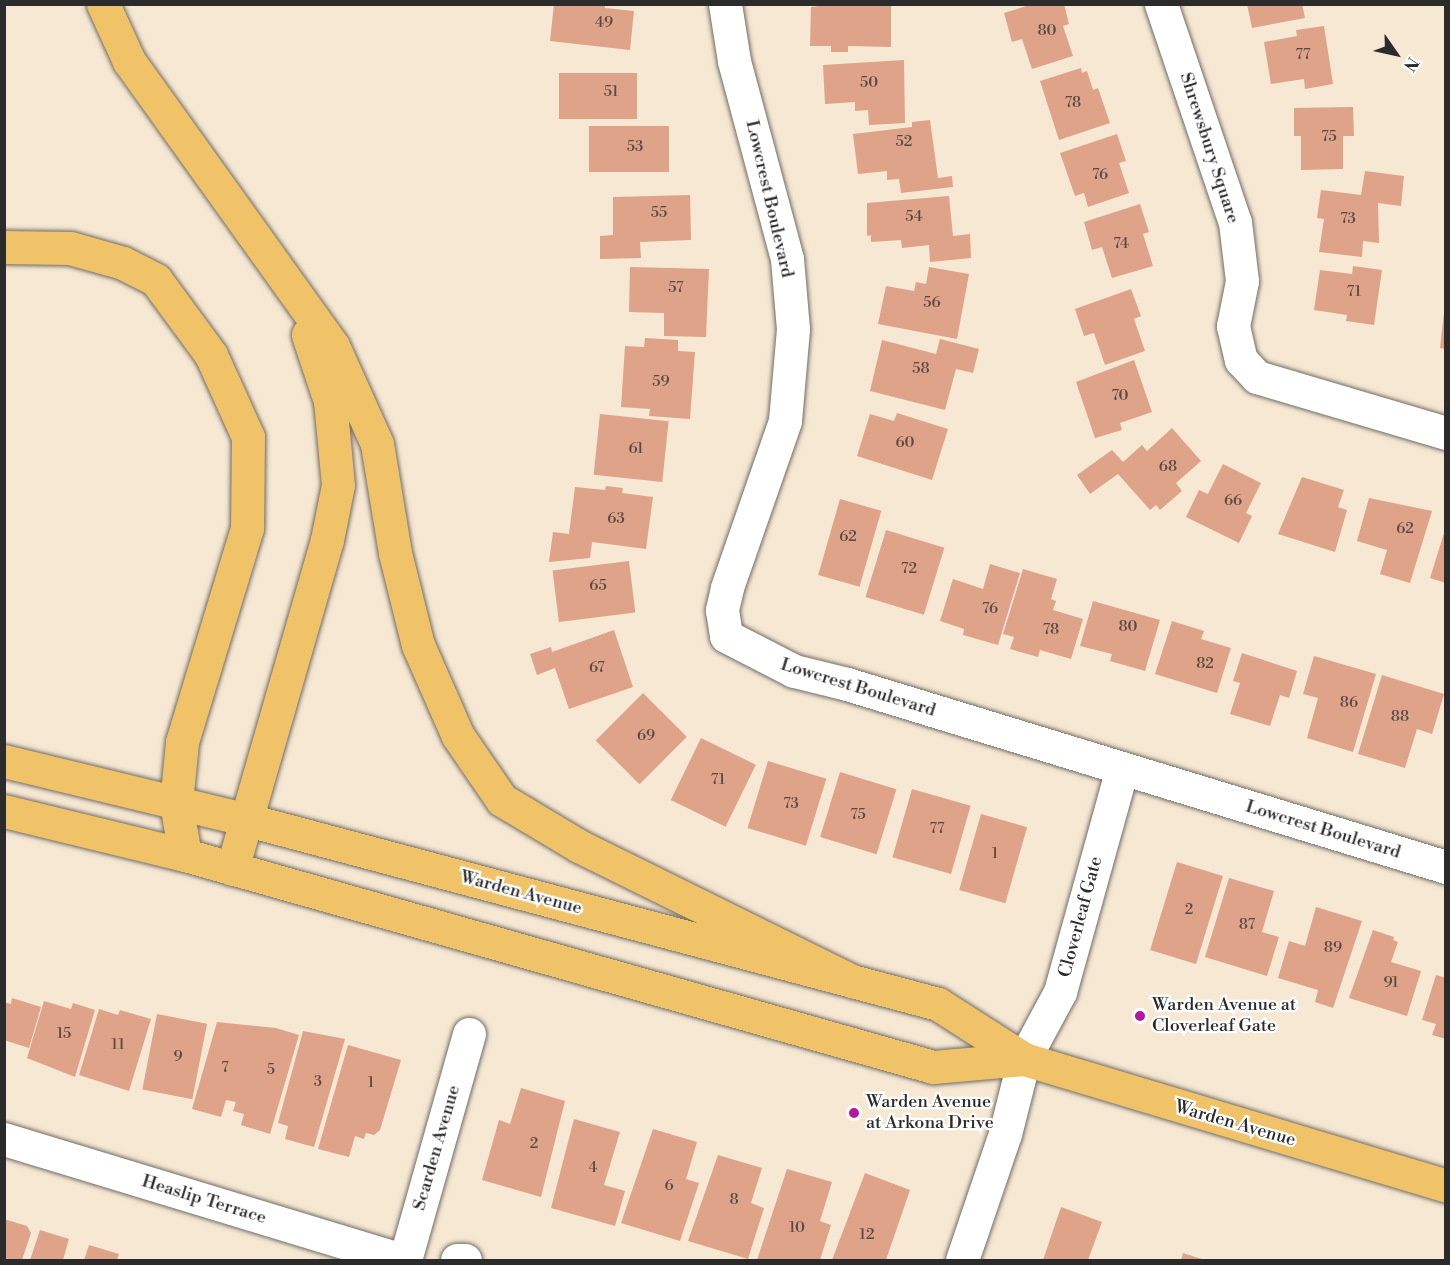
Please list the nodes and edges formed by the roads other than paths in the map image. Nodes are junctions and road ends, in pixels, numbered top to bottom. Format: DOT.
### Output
graph roads {
  1 [pos="103,4"];
  2 [pos="725,4"];
  3 [pos="1161,4"];
  4 [pos="4,247"];
  5 [pos="292,287"];
  6 [pos="1446,433"];
  7 [pos="4,761"];
  8 [pos="1122,769"];
  9 [pos="176,803"];
  10 [pos="4,811"];
  11 [pos="248,820"];
  12 [pos="185,855"];
  13 [pos="1446,867"];
  14 [pos="232,869"];
  15 [pos="852,981"];
  16 [pos="469,1034"];
  17 [pos="1024,1059"];
  18 [pos="4,1139"];
  19 [pos="1446,1186"];
  20 [pos="404,1260"];
  21 [pos="457,1260"];
  22 [pos="465,1260"];
  23 [pos="962,1260"];
  1 -- 5 [label="main road"];
  2 -- 8 [label="street, Lowcrest Boulevard"];
  3 -- 6 [label="street, Shrewsbury Square"];
  4 -- 9 [label="main road"];
  5 -- 11 [label="main road"];
  5 -- 15 [label="main road"];
  7 -- 9 [label="main road, Warden Avenue"];
  8 -- 13 [label="street, Lowcrest Boulevard"];
  8 -- 17 [label="street, Cloverleaf Gate"];
  9 -- 11 [label="main road, Warden Avenue"];
  9 -- 12 [label="main road"];
  10 -- 12 [label="main road, Warden Avenue"];
  11 -- 14 [label="main road"];
  11 -- 15 [label="main road, Warden Avenue"];
  12 -- 14 [label="main road, Warden Avenue"];
  14 -- 17 [label="main road, Warden Avenue"];
  15 -- 17 [label="main road, Warden Avenue"];
  16 -- 20 [label="street, Scarden Avenue"];
  17 -- 19 [label="main road, Warden Avenue"];
  17 -- 23 [label="street, Cloverleaf Gate"];
  18 -- 20 [label="street, Heaslip Terrace"];
  21 -- 22 [label="street"];
}
